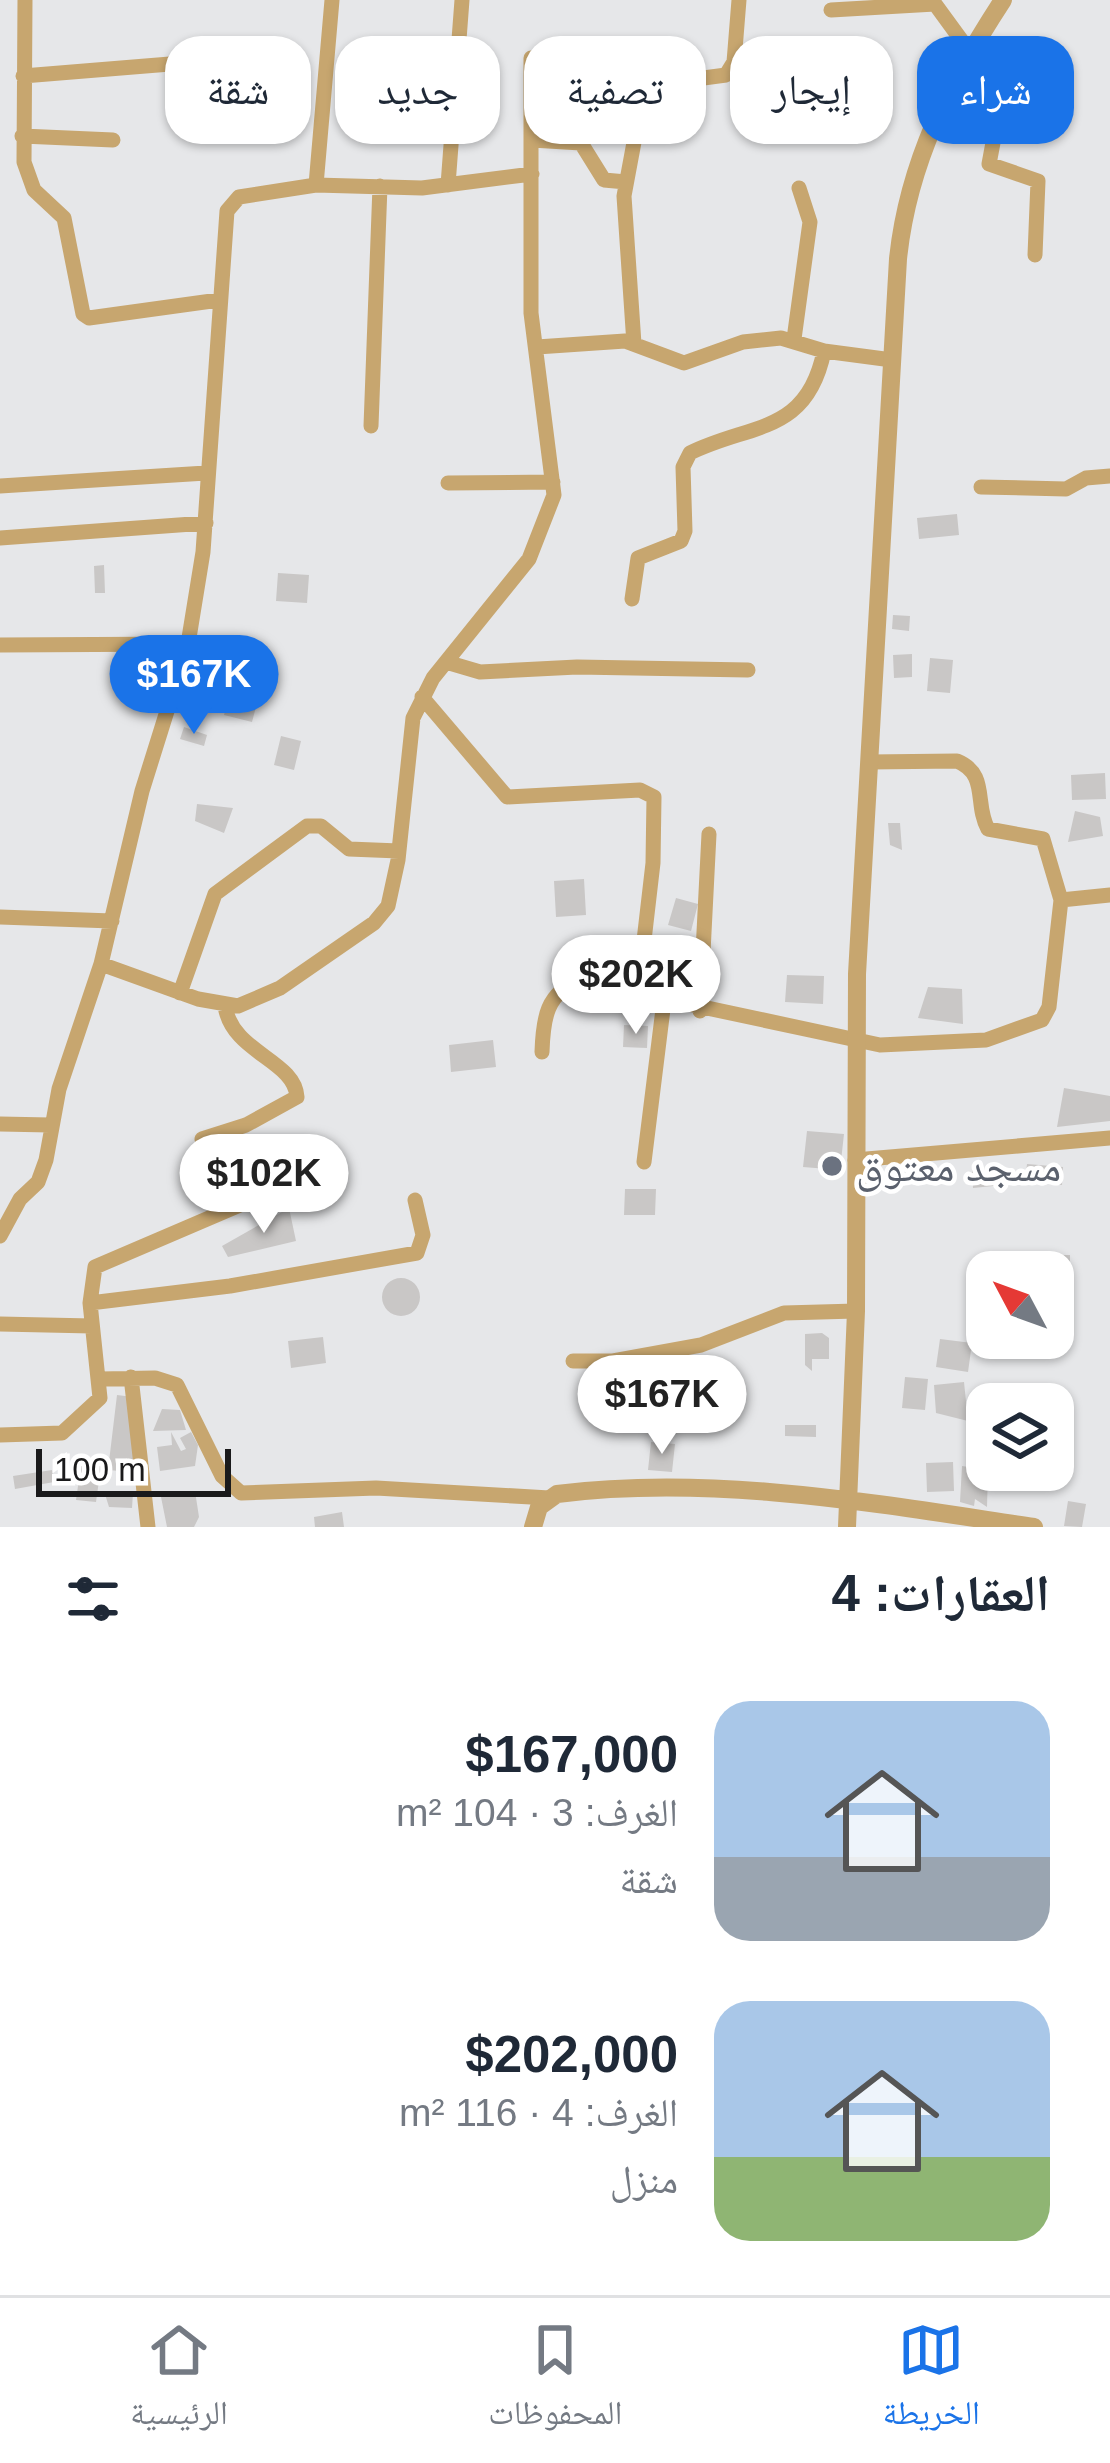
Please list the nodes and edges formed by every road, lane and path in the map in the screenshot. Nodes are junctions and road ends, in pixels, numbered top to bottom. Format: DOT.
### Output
graph roads {
  1 [pos="26,0"];
  2 [pos="332,0"];
  3 [pos="462,0"];
  4 [pos="739,0"];
  5 [pos="1003,0"];
  6 [pos="831,10"];
  7 [pos="958,36"];
  8 [pos="980,36"];
  9 [pos="165,64"];
  10 [pos="23,76"];
  11 [pos="0,121"];
  12 [pos="22,128"];
  13 [pos="113,140"];
  14 [pos="532,144"];
  15 [pos="582,144"];
  16 [pos="928,144"];
  17 [pos="992,144"];
  18 [pos="532,174"];
  19 [pos="626,182"];
  20 [pos="316,185"];
  21 [pos="448,185"];
  22 [pos="380,186"];
  23 [pos="799,188"];
  24 [pos="1035,255"];
  25 [pos="219,300"];
  26 [pos="794,339"];
  27 [pos="634,344"];
  28 [pos="537,347"];
  29 [pos="824,351"];
  30 [pos="892,359"];
  31 [pos="371,426"];
  32 [pos="206,473"];
  33 [pos="1110,476"];
  34 [pos="553,482"];
  35 [pos="448,483"];
  36 [pos="0,486"];
  37 [pos="981,487"];
  38 [pos="206,523"];
  39 [pos="0,538"];
  40 [pos="632,599"];
  41 [pos="188,644"];
  42 [pos="0,645"];
  43 [pos="446,662"];
  44 [pos="748,670"];
  45 [pos="422,698"];
  46 [pos="869,762"];
  47 [pos="709,834"];
  48 [pos="399,851"];
  49 [pos="1110,895"];
  50 [pos="1061,901"];
  51 [pos="0,916"];
  52 [pos="112,921"];
  53 [pos="100,964"];
  54 [pos="638,992"];
  55 [pos="180,993"];
  56 [pos="664,1001"];
  57 [pos="224,1006"];
  58 [pos="700,1011"];
  59 [pos="856,1042"];
  60 [pos="542,1052"];
  61 [pos="0,1124"];
  62 [pos="50,1125"];
  63 [pos="1110,1138"];
  64 [pos="202,1139"];
  65 [pos="855,1160"];
  66 [pos="644,1162"];
  67 [pos="270,1192"];
  68 [pos="0,1199"];
  69 [pos="20,1199"];
  70 [pos="415,1199"];
  71 [pos="0,1236"];
  72 [pos="90,1303"];
  73 [pos="856,1311"];
  74 [pos="0,1324"];
  75 [pos="92,1326"];
  76 [pos="573,1361"];
  77 [pos="131,1377"];
  78 [pos="100,1379"];
  79 [pos="0,1435"];
  80 [pos="549,1498"];
  81 [pos="849,1499"];
  82 [pos="148,1527"];
  83 [pos="533,1527"];
  84 [pos="847,1527"];
  85 [pos="1034,1527"];
  1 -- 10 [label="street"];
  2 -- 20 [label="street"];
  3 -- 21 [label="street"];
  4 -- 19 [label="street"];
  5 -- 8 [label="street"];
  6 -- 7 [label="street"];
  9 -- 10 [label="street"];
  10 -- 12 [label="street"];
  11 -- 12 [label="street"];
  12 -- 13 [label="street"];
  12 -- 25 [label="street"];
  14 -- 18 [label="street"];
  15 -- 19 [label="street"];
  16 -- 30 [label="street"];
  17 -- 24 [label="street"];
  18 -- 21 [label="street"];
  18 -- 28 [label="street"];
  19 -- 27 [label="street"];
  20 -- 22 [label="street"];
  20 -- 25 [label="street"];
  21 -- 22 [label="street"];
  22 -- 31 [label="street"];
  23 -- 26 [label="street"];
  25 -- 32 [label="street"];
  26 -- 27 [label="street"];
  26 -- 29 [label="street"];
  27 -- 28 [label="street"];
  28 -- 34 [label="street"];
  29 -- 30 [label="street"];
  29 -- 40 [label="street"];
  30 -- 46 [label="street"];
  32 -- 36 [label="street"];
  32 -- 38 [label="street"];
  33 -- 37 [label="street"];
  34 -- 35 [label="street"];
  34 -- 43 [label="street"];
  38 -- 39 [label="street"];
  38 -- 41 [label="street"];
  41 -- 42 [label="street"];
  41 -- 52 [label="street"];
  43 -- 44 [label="street"];
  43 -- 45 [label="street"];
  45 -- 48 [label="street"];
  45 -- 54 [label="street"];
  46 -- 50 [label="street"];
  46 -- 59 [label="street"];
  47 -- 58 [label="street"];
  48 -- 55 [label="street"];
  48 -- 57 [label="street"];
  49 -- 50 [label="street"];
  50 -- 59 [label="street"];
  51 -- 52 [label="street"];
  52 -- 53 [label="street"];
  53 -- 55 [label="street"];
  53 -- 62 [label="street"];
  54 -- 56 [label="street"];
  54 -- 60 [label="street"];
  55 -- 57 [label="street"];
  56 -- 58 [label="street"];
  56 -- 66 [label="street"];
  57 -- 64 [label="street"];
  58 -- 59 [label="street"];
  59 -- 65 [label="street"];
  61 -- 62 [label="street"];
  62 -- 69 [label="street"];
  63 -- 65 [label="street"];
  65 -- 73 [label="street"];
  67 -- 72 [label="street"];
  68 -- 69 [label="street"];
  69 -- 71 [label="street"];
  70 -- 72 [label="street"];
  72 -- 75 [label="street"];
  73 -- 76 [label="street"];
  73 -- 81 [label="street"];
  74 -- 75 [label="street"];
  75 -- 78 [label="street"];
  77 -- 78 [label="street"];
  77 -- 80 [label="street"];
  77 -- 82 [label="street"];
  78 -- 79 [label="street"];
  80 -- 81 [label="street"];
  80 -- 83 [label="street"];
  81 -- 84 [label="street"];
  81 -- 85 [label="street"];
}
